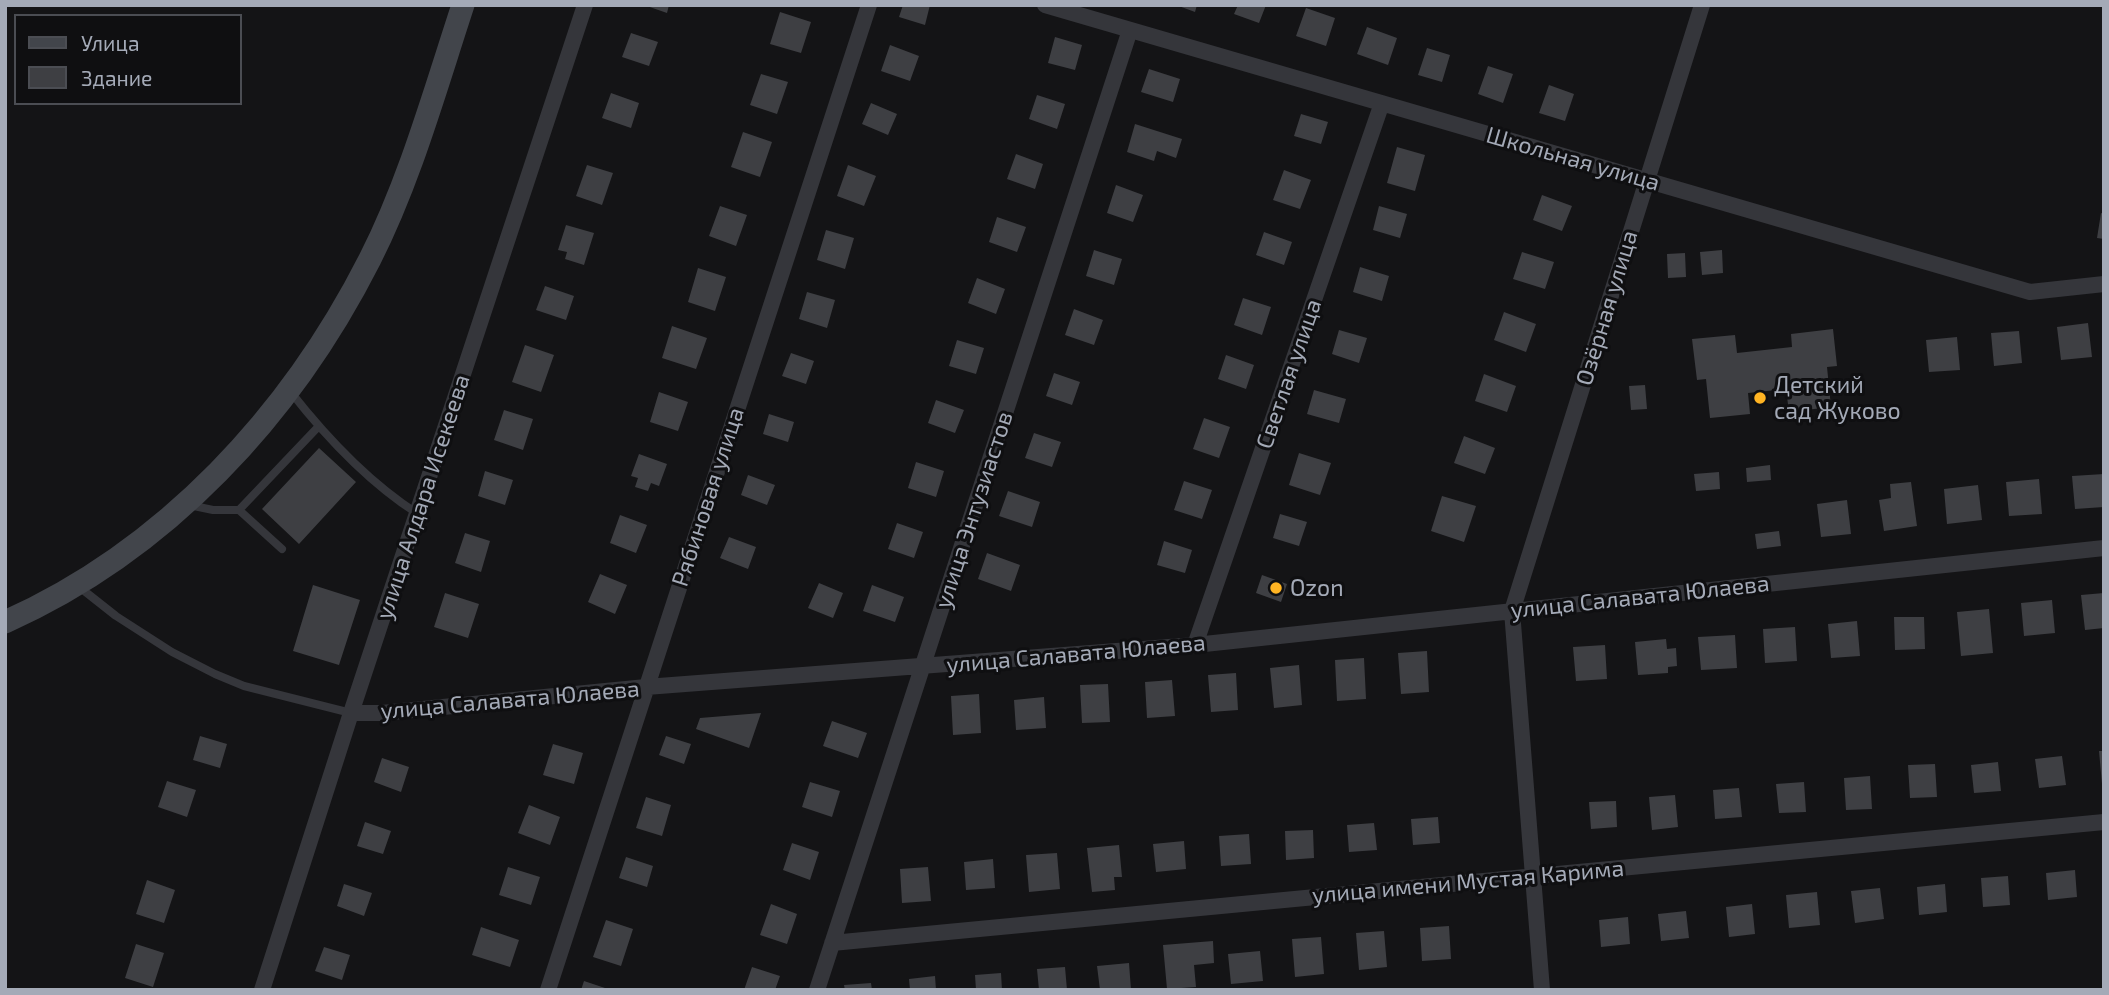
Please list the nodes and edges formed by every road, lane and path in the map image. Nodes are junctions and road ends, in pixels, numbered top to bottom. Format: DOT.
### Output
graph roads {
  1 [pos="463,5"];
  2 [pos="585,5"];
  3 [pos="869,5"];
  4 [pos="1045,5"];
  5 [pos="1702,5"];
  6 [pos="1130,30"];
  7 [pos="1382,103"];
  8 [pos="1647,181"];
  9 [pos="2104,284"];
  10 [pos="290,391"];
  11 [pos="318,427"];
  12 [pos="185,504"];
  13 [pos="239,510"];
  14 [pos="418,514"];
  15 [pos="2104,548"];
  16 [pos="282,549"];
  17 [pos="77,585"];
  18 [pos="1513,611"];
  19 [pos="5,622"];
  20 [pos="1195,645"];
  21 [pos="922,666"];
  22 [pos="646,687"];
  23 [pos="351,713"];
  24 [pos="2104,821"];
  25 [pos="1533,876"];
  26 [pos="832,943"];
  27 [pos="261,990"];
  28 [pos="548,990"];
  29 [pos="817,990"];
  30 [pos="1542,990"];
  1 -- 10 [label="street"];
  2 -- 14 [label="street, улица Алдара Исекеева"];
  3 -- 22 [label="street, Рябиновая улица"];
  4 -- 6 [label="street, Школьная улица"];
  5 -- 8 [label="street, Озёрная улица"];
  6 -- 7 [label="street, Школьная улица"];
  6 -- 21 [label="street, улица Энтузиастов"];
  7 -- 8 [label="street, Школьная улица"];
  7 -- 20 [label="street, Светлая улица"];
  8 -- 9 [label="street, Школьная улица"];
  8 -- 18 [label="street, Озёрная улица"];
  10 -- 11 [label="lane"];
  10 -- 12 [label="street"];
  11 -- 13 [label="lane"];
  11 -- 14 [label="lane"];
  12 -- 13 [label="lane"];
  12 -- 17 [label="street"];
  13 -- 16 [label="lane"];
  14 -- 23 [label="street, улица Алдара Исекеева"];
  15 -- 18 [label="street, улица Салавата Юлаева"];
  17 -- 19 [label="street"];
  17 -- 23 [label="lane, улица Салавата Юлаева"];
  18 -- 20 [label="street, улица Салавата Юлаева"];
  18 -- 25 [label="street"];
  20 -- 21 [label="street, улица Салавата Юлаева"];
  21 -- 22 [label="street, улица Салавата Юлаева"];
  21 -- 26 [label="street, улица Энтузиастов"];
  22 -- 23 [label="street, улица Салавата Юлаева"];
  22 -- 28 [label="street, Рябиновая улица"];
  23 -- 27 [label="street, улица Алдара Исекеева"];
  24 -- 25 [label="street, улица имени Мустая Карима"];
  25 -- 26 [label="street, улица имени Мустая Карима"];
  25 -- 30 [label="street"];
  26 -- 29 [label="street, улица Энтузиастов"];
}
